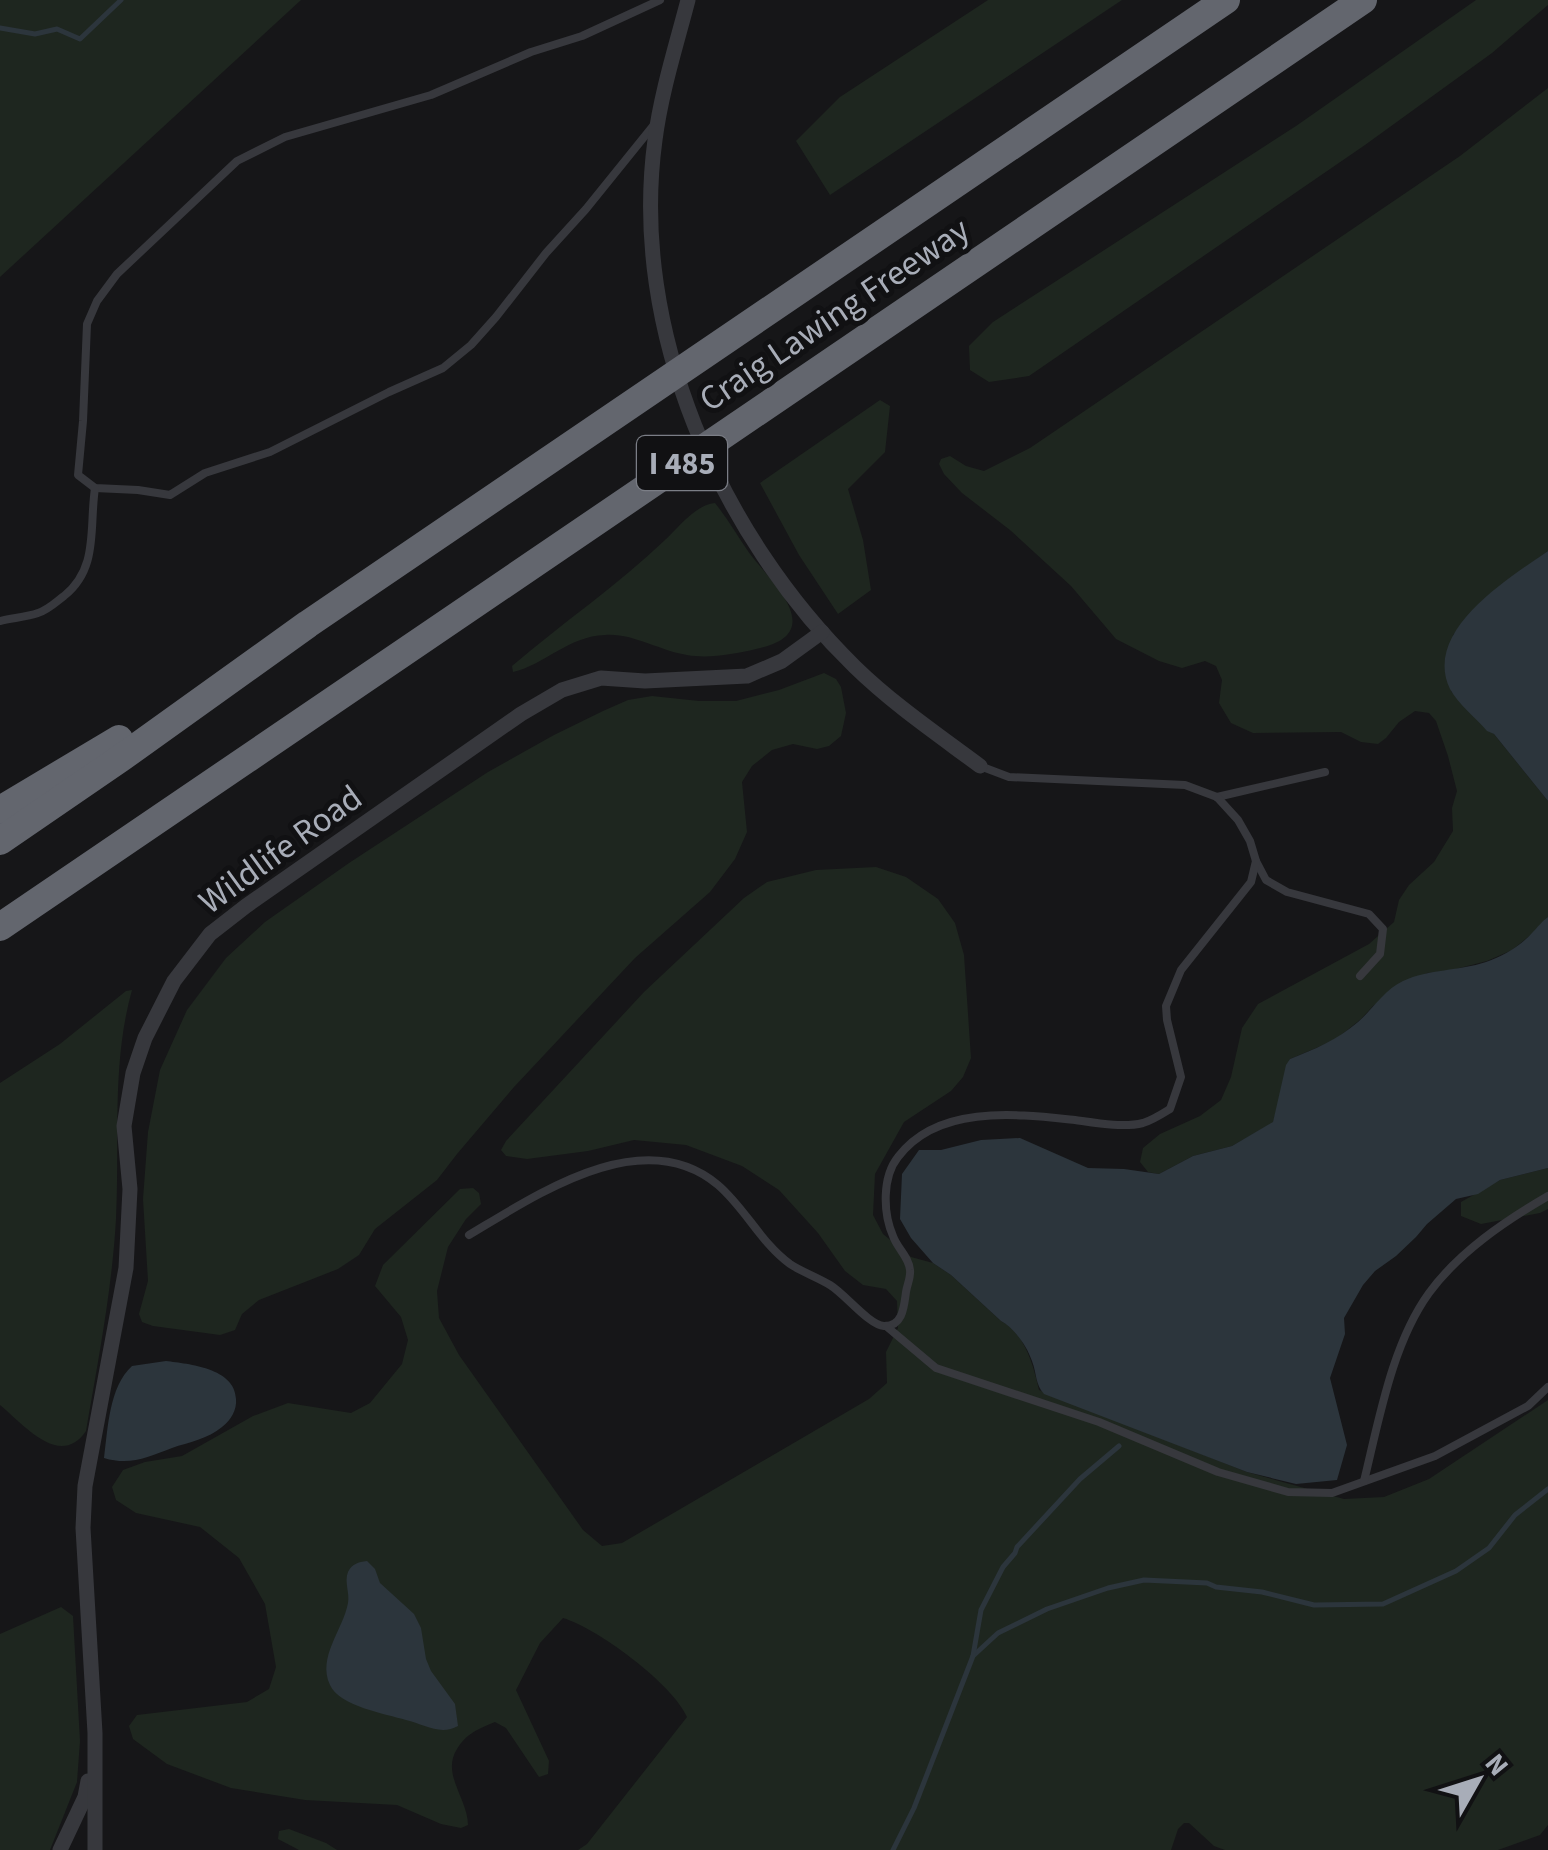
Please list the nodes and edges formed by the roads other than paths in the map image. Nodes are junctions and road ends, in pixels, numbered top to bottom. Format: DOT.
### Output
graph roads {
  1 [pos="660,0"];
  2 [pos="688,0"];
  3 [pos="1226,0"];
  4 [pos="1363,0"];
  5 [pos="660,119"];
  6 [pos="95,488"];
  7 [pos="0,621"];
  8 [pos="308,624"];
  9 [pos="822,632"];
  10 [pos="980,766"];
  11 [pos="1324,772"];
  12 [pos="1217,797"];
  13 [pos="0,810"];
  14 [pos="0,841"];
  15 [pos="1256,861"];
  16 [pos="0,927"];
  17 [pos="1360,976"];
  18 [pos="1548,1196"];
  19 [pos="469,1235"];
  20 [pos="886,1326"];
  21 [pos="1548,1387"];
  22 [pos="1364,1481"];
  23 [pos="94,1757"];
  24 [pos="96,1849"];
  25 [pos="60,1850"];
  1 -- 6 [label="lane"];
  2 -- 5 [label="street"];
  3 -- 8 [label="highway, Craig Lawing Freeway / I 485"];
  4 -- 16 [label="highway, Craig Lawing Freeway / I 485"];
  5 -- 6 [label="lane"];
  5 -- 9 [label="street"];
  6 -- 7 [label="lane"];
  8 -- 13 [label="highway"];
  8 -- 14 [label="highway, Craig Lawing Freeway / I 485"];
  9 -- 10 [label="street"];
  9 -- 23 [label="street, Wildlife Road"];
  10 -- 12 [label="lane"];
  11 -- 12 [label="lane"];
  12 -- 15 [label="lane"];
  15 -- 17 [label="lane"];
  15 -- 20 [label="lane"];
  18 -- 22 [label="lane"];
  19 -- 20 [label="lane"];
  20 -- 22 [label="lane"];
  21 -- 22 [label="lane"];
  23 -- 24 [label="street, Wildlife Road"];
  23 -- 25 [label="street"];
}
